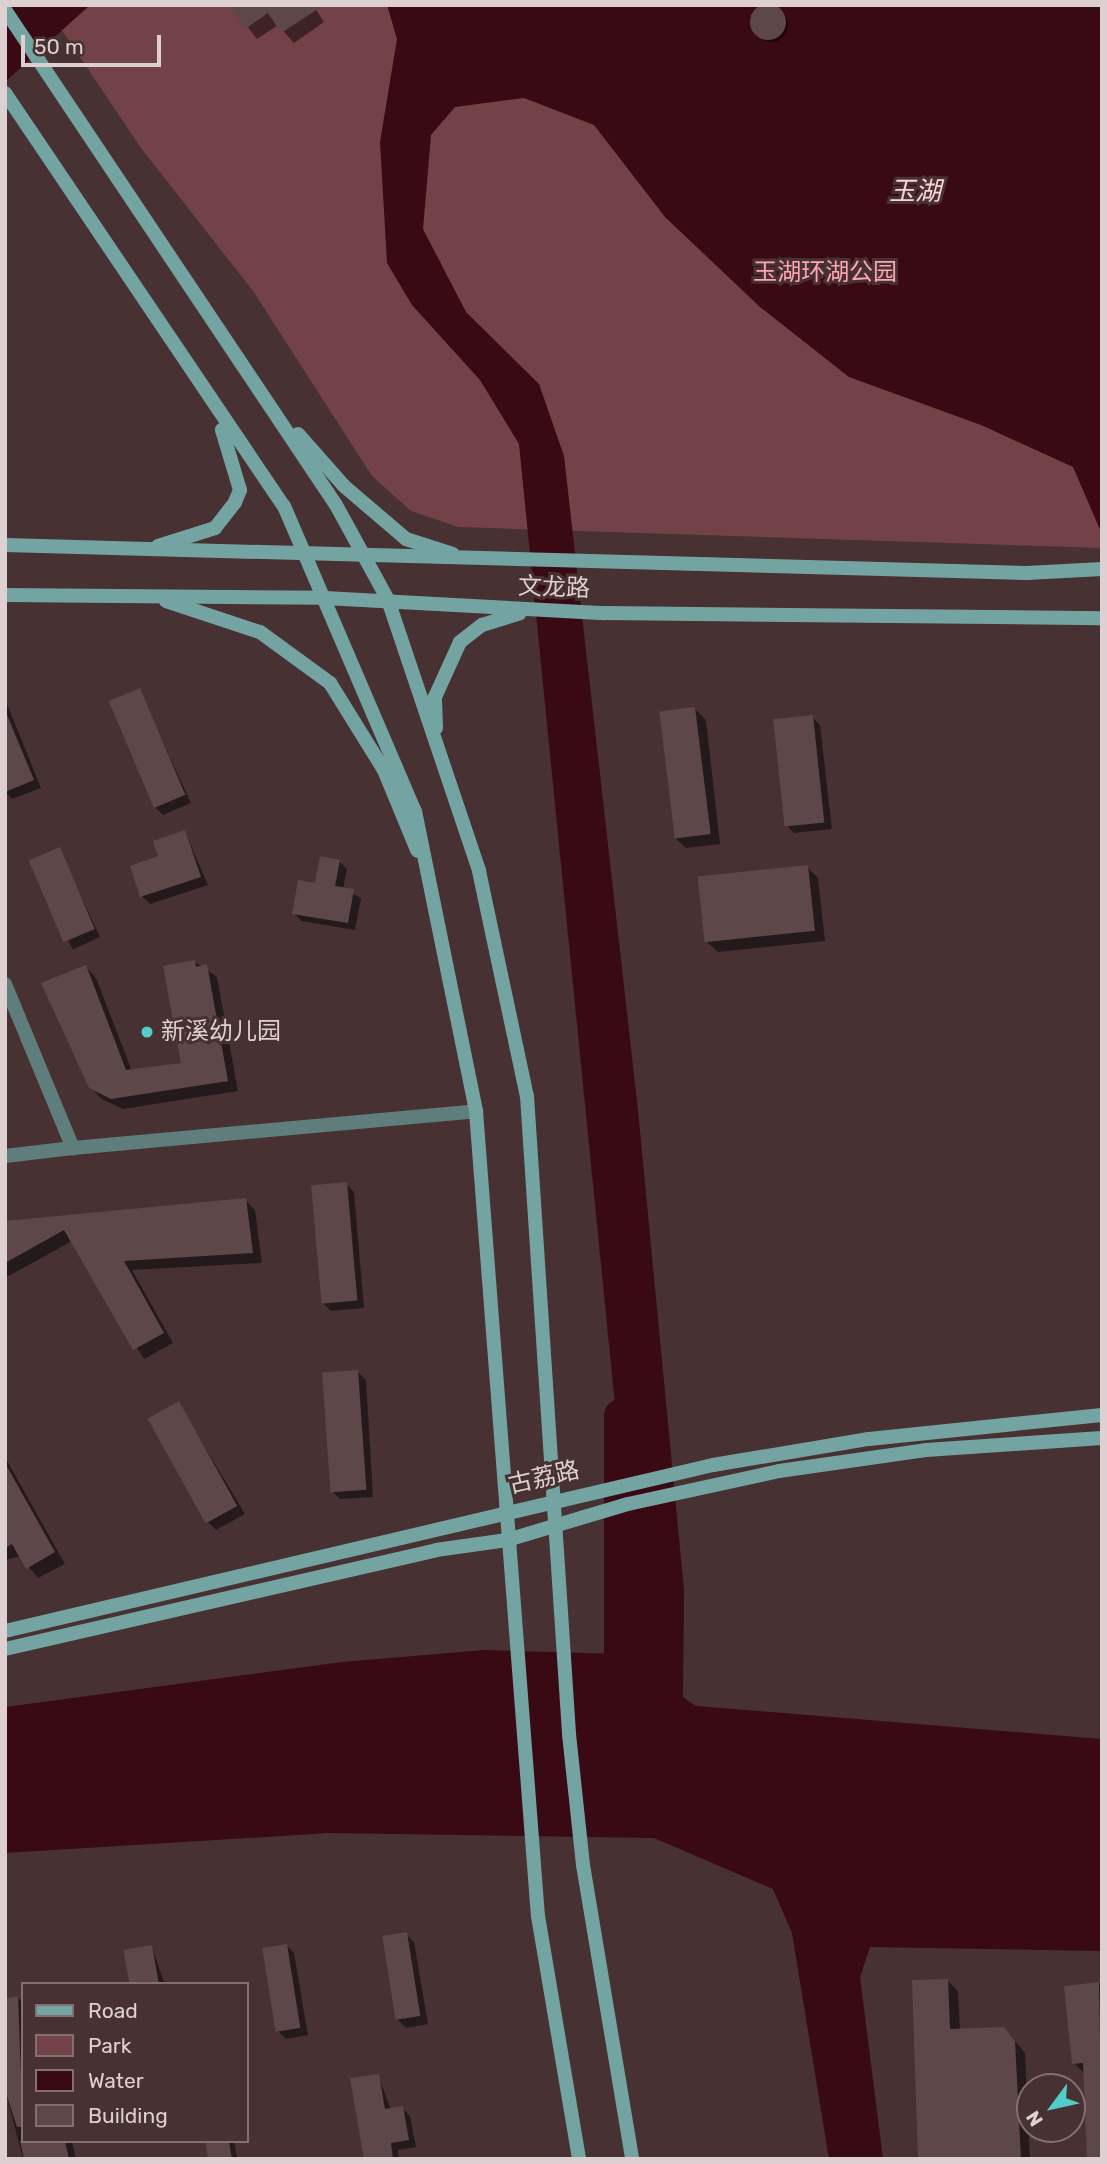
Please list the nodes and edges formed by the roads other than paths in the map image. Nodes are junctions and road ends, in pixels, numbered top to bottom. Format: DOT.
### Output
graph roads {
  1 [pos="5,10"];
  2 [pos="5,93"];
  3 [pos="156,316"];
  4 [pos="258,387"];
  5 [pos="5,545"];
  6 [pos="134,551"];
  7 [pos="304,555"];
  8 [pos="362,556"];
  9 [pos="467,559"];
  10 [pos="1102,569"];
  11 [pos="5,595"];
  12 [pos="151,596"];
  13 [pos="325,598"];
  14 [pos="388,600"];
  15 [pos="531,610"];
  16 [pos="1102,618"];
  17 [pos="436,743"];
  18 [pos="429,878"];
  19 [pos="5,984"];
  20 [pos="476,1111"];
  21 [pos="73,1148"];
  22 [pos="5,1156"];
  23 [pos="1102,1415"];
  24 [pos="1102,1438"];
  25 [pos="551,1499"];
  26 [pos="506,1511"];
  27 [pos="554,1528"];
  28 [pos="507,1540"];
  29 [pos="5,1632"];
  30 [pos="5,1649"];
  31 [pos="579,2159"];
  32 [pos="632,2159"];
  1 -- 4 [label="main road"];
  2 -- 3 [label="main road"];
  3 -- 6 [label="main road"];
  3 -- 7 [label="main road"];
  4 -- 8 [label="main road"];
  4 -- 9 [label="main road"];
  5 -- 6 [label="main road, 文龙路"];
  6 -- 7 [label="main road, 文龙路"];
  7 -- 8 [label="main road, 文龙路"];
  7 -- 13 [label="main road"];
  8 -- 9 [label="main road, 文龙路"];
  8 -- 14 [label="main road"];
  9 -- 10 [label="main road, 文龙路"];
  11 -- 12 [label="main road, 文龙路"];
  12 -- 13 [label="main road, 文龙路"];
  12 -- 18 [label="main road"];
  13 -- 14 [label="main road, 文龙路"];
  13 -- 18 [label="main road"];
  14 -- 15 [label="main road, 文龙路"];
  14 -- 17 [label="main road"];
  15 -- 16 [label="main road, 文龙路"];
  15 -- 17 [label="main road"];
  17 -- 25 [label="main road"];
  18 -- 20 [label="main road"];
  19 -- 21 [label="street"];
  20 -- 21 [label="street"];
  20 -- 26 [label="main road"];
  21 -- 22 [label="street"];
  23 -- 25 [label="main road, 古荔路"];
  24 -- 27 [label="main road, 古荔路"];
  25 -- 26 [label="main road, 古荔路"];
  25 -- 27 [label="main road"];
  26 -- 28 [label="main road"];
  26 -- 29 [label="main road, 古荔路"];
  27 -- 28 [label="main road, 古荔路"];
  27 -- 32 [label="main road"];
  28 -- 30 [label="main road, 古荔路"];
  28 -- 31 [label="main road"];
}
